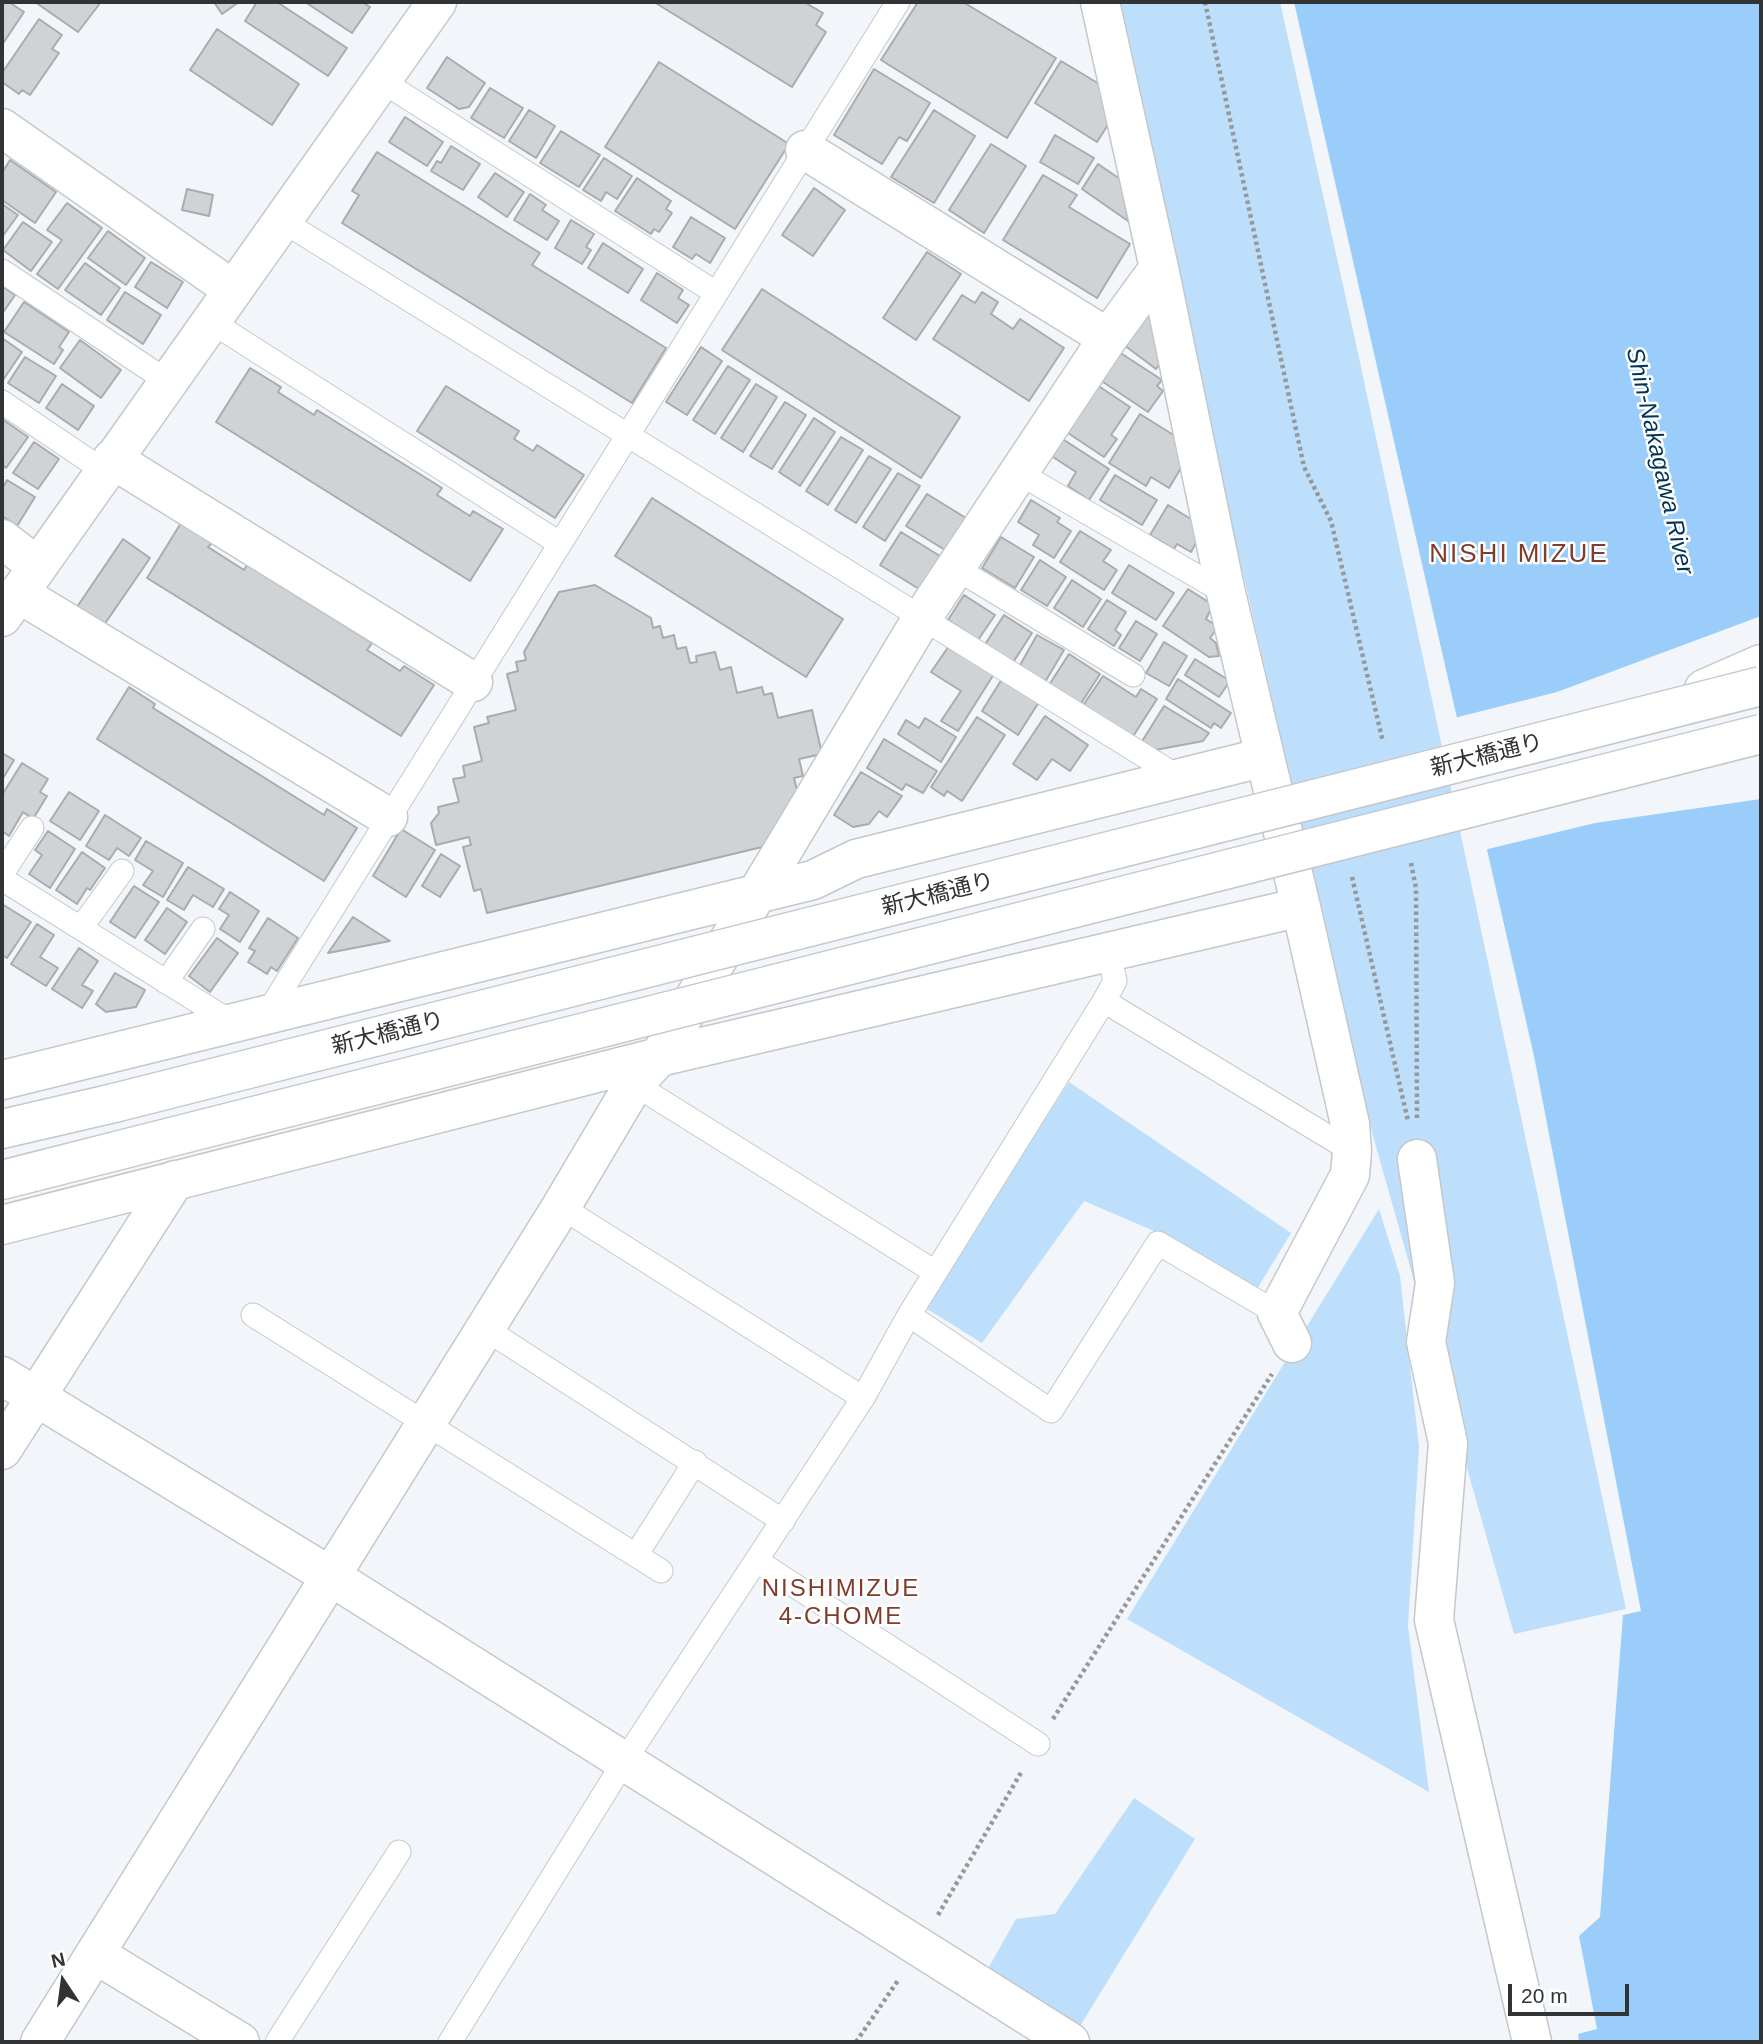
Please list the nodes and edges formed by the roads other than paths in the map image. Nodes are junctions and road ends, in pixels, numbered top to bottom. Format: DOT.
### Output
graph roads {
  1 [pos="437,2"];
  2 [pos="898,2"];
  3 [pos="1100,2"];
  4 [pos="380,80"];
  5 [pos="2,128"];
  6 [pos="805,150"];
  7 [pos="281,220"];
  8 [pos="1159,268"];
  9 [pos="2,271"];
  10 [pos="232,289"];
  11 [pos="716,293"];
  12 [pos="210,321"];
  13 [pos="1108,338"];
  14 [pos="167,381"];
  15 [pos="2,402"];
  16 [pos="627,435"];
  17 [pos="108,465"];
  18 [pos="1019,473"];
  19 [pos="2,539"];
  20 [pos="559,543"];
  21 [pos="957,569"];
  22 [pos="19,592"];
  23 [pos="1226,593"];
  24 [pos="922,618"];
  25 [pos="1761,664"];
  26 [pos="1133,675"];
  27 [pos="473,682"];
  28 [pos="1761,686"];
  29 [pos="1641,717"];
  30 [pos="1761,734"];
  31 [pos="1761,751"];
  32 [pos="1265,757"];
  33 [pos="1652,762"];
  34 [pos="1180,778"];
  35 [pos="388,817"];
  36 [pos="32,828"];
  37 [pos="122,871"];
  38 [pos="2,876"];
  39 [pos="756,894"];
  40 [pos="1301,907"];
  41 [pos="81,928"];
  42 [pos="203,929"];
  43 [pos="1109,953"];
  44 [pos="166,982"];
  45 [pos="1104,1001"];
  46 [pos="249,1020"];
  47 [pos="646,1070"];
  48 [pos="2,1080"];
  49 [pos="2,1129"];
  50 [pos="1352,1152"];
  51 [pos="1417,1159"];
  52 [pos="2,1180"];
  53 [pos="175,1180"];
  54 [pos="561,1207"];
  55 [pos="2,1225"];
  56 [pos="935,1272"];
  57 [pos="253,1315"];
  58 [pos="909,1315"];
  59 [pos="484,1328"];
  60 [pos="1284,1328"];
  61 [pos="2,1376"];
  62 [pos="35,1397"];
  63 [pos="863,1398"];
  64 [pos="425,1423"];
  65 [pos="2,1450"];
  66 [pos="695,1462"];
  67 [pos="783,1521"];
  68 [pos="636,1555"];
  69 [pos="757,1561"];
  70 [pos="661,1571"];
  71 [pos="330,1576"];
  72 [pos="1038,1744"];
  73 [pos="625,1760"];
  74 [pos="400,1852"];
  75 [pos="95,1954"];
  76 [pos="228,2039"];
  77 [pos="40,2042"];
  78 [pos="277,2042"];
  79 [pos="450,2042"];
  80 [pos="1070,2042"];
  81 [pos="1532,2042"];
  1 -- 4 [label="street"];
  2 -- 6 [label="lane"];
  3 -- 8 [label="street"];
  4 -- 7 [label="street"];
  4 -- 11 [label="lane"];
  5 -- 10 [label="street"];
  6 -- 11 [label="lane"];
  6 -- 13 [label="street"];
  7 -- 10 [label="street"];
  7 -- 16 [label="lane"];
  8 -- 13 [label="street"];
  8 -- 23 [label="street"];
  9 -- 14 [label="lane"];
  10 -- 12 [label="street"];
  11 -- 16 [label="lane"];
  12 -- 14 [label="street"];
  12 -- 20 [label="lane"];
  13 -- 18 [label="street"];
  14 -- 17 [label="street"];
  15 -- 17 [label="lane"];
  16 -- 20 [label="lane"];
  16 -- 24 [label="lane"];
  17 -- 22 [label="street"];
  17 -- 27 [label="street"];
  18 -- 21 [label="street"];
  18 -- 23 [label="lane"];
  19 -- 22 [label="street"];
  20 -- 27 [label="lane"];
  21 -- 24 [label="street"];
  21 -- 26 [label="lane"];
  22 -- 35 [label="street"];
  23 -- 32 [label="street"];
  24 -- 34 [label="lane"];
  24 -- 39 [label="street"];
  25 -- 29 [label="street, bridge"];
  27 -- 35 [label="lane"];
  28 -- 29 [label="street, 新大橋通り, bridge"];
  29 -- 49 [label="street, 新大橋通り, bridge"];
  30 -- 33 [label="street, 新大橋通り, bridge"];
  31 -- 33 [label="street, bridge"];
  32 -- 34 [label="street"];
  32 -- 40 [label="street"];
  33 -- 52 [label="street, 新大橋通り, bridge"];
  34 -- 39 [label="street"];
  35 -- 46 [label="lane"];
  36 -- 38 [label="lane"];
  37 -- 41 [label="lane"];
  38 -- 41 [label="lane"];
  39 -- 46 [label="street"];
  39 -- 47 [label="street"];
  40 -- 43 [label="street"];
  40 -- 50 [label="street"];
  41 -- 44 [label="lane"];
  42 -- 44 [label="lane"];
  43 -- 45 [label="lane"];
  43 -- 47 [label="street"];
  44 -- 46 [label="lane"];
  45 -- 50 [label="lane"];
  45 -- 56 [label="lane"];
  46 -- 48 [label="street"];
  47 -- 53 [label="street"];
  47 -- 54 [label="street"];
  47 -- 56 [label="lane"];
  50 -- 60 [label="street"];
  51 -- 81 [label="street"];
  53 -- 55 [label="street"];
  53 -- 62 [label="street"];
  54 -- 59 [label="street"];
  54 -- 63 [label="lane"];
  56 -- 58 [label="lane"];
  57 -- 64 [label="lane"];
  58 -- 60 [label="lane"];
  58 -- 63 [label="lane"];
  59 -- 64 [label="street"];
  59 -- 66 [label="lane"];
  61 -- 62 [label="street"];
  62 -- 65 [label="street"];
  62 -- 71 [label="street"];
  63 -- 67 [label="lane"];
  64 -- 68 [label="lane"];
  64 -- 71 [label="street"];
  66 -- 67 [label="lane"];
  66 -- 68 [label="lane"];
  67 -- 69 [label="lane"];
  68 -- 70 [label="lane"];
  69 -- 72 [label="lane"];
  69 -- 73 [label="lane"];
  71 -- 73 [label="street"];
  71 -- 75 [label="street"];
  73 -- 79 [label="lane"];
  73 -- 80 [label="street"];
  74 -- 78 [label="lane"];
  75 -- 76 [label="street"];
  75 -- 77 [label="street"];
}
